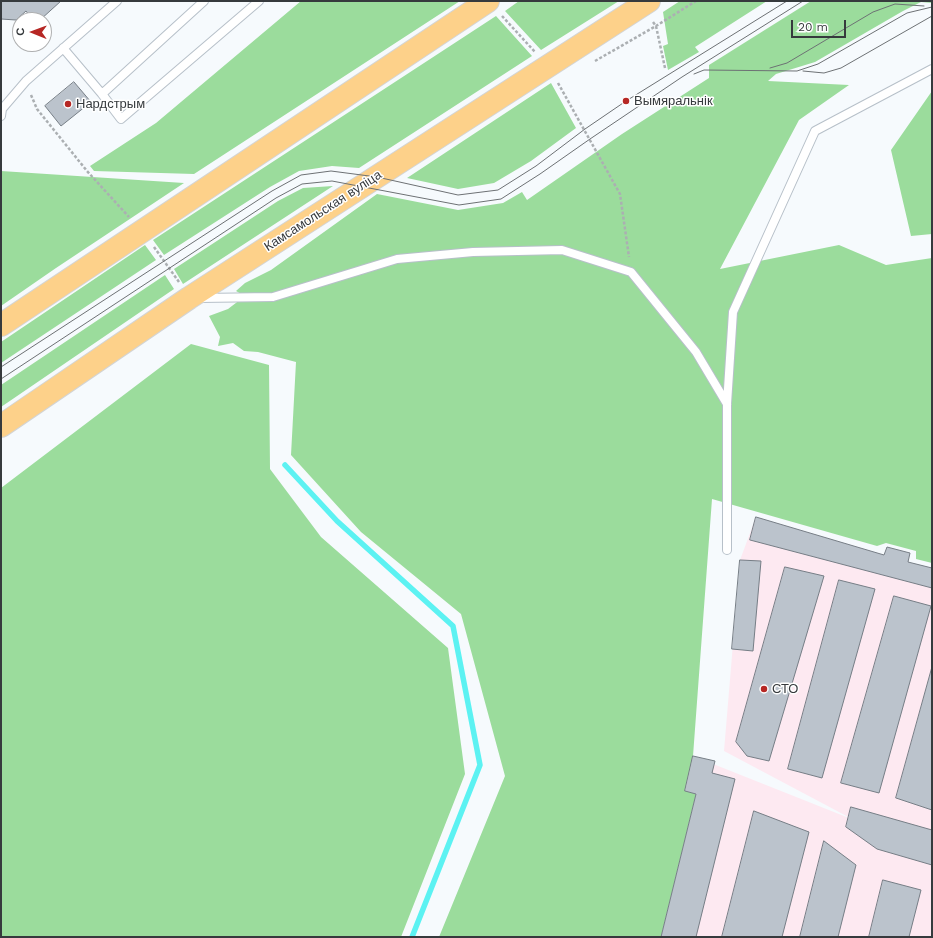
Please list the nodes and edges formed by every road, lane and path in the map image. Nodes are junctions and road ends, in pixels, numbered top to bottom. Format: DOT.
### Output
graph roads {
  1 [pos="117,1"];
  2 [pos="204,1"];
  3 [pos="259,1"];
  4 [pos="487,1"];
  5 [pos="696,1"];
  6 [pos="646,3"];
  7 [pos="656,26"];
  8 [pos="64,48"];
  9 [pos="591,64"];
  10 [pos="665,68"];
  11 [pos="932,69"];
  12 [pos="556,77"];
  13 [pos="26,81"];
  14 [pos="102,94"];
  15 [pos="1,116"];
  16 [pos="141,231"];
  17 [pos="631,272"];
  18 [pos="189,298"];
  19 [pos="1,325"];
  20 [pos="727,404"];
  21 [pos="1,426"];
  22 [pos="727,550"];
  1 -- 8 [label="lane"];
  2 -- 14 [label="lane"];
  3 -- 14 [label="lane"];
  4 -- 12 [label="path"];
  4 -- 16 [label="main road"];
  5 -- 7 [label="path"];
  6 -- 7 [label="path"];
  6 -- 12 [label="main road, Камсамольская вуліца"];
  7 -- 9 [label="path"];
  7 -- 10 [label="path"];
  8 -- 13 [label="lane"];
  8 -- 14 [label="lane"];
  11 -- 20 [label="lane"];
  12 -- 17 [label="path"];
  12 -- 18 [label="main road, Камсамольская вуліца"];
  13 -- 15 [label="lane"];
  13 -- 16 [label="path"];
  16 -- 18 [label="path"];
  16 -- 19 [label="main road"];
  17 -- 18 [label="lane"];
  17 -- 20 [label="lane"];
  18 -- 21 [label="main road, Камсамольская вуліца"];
  20 -- 22 [label="lane"];
}
